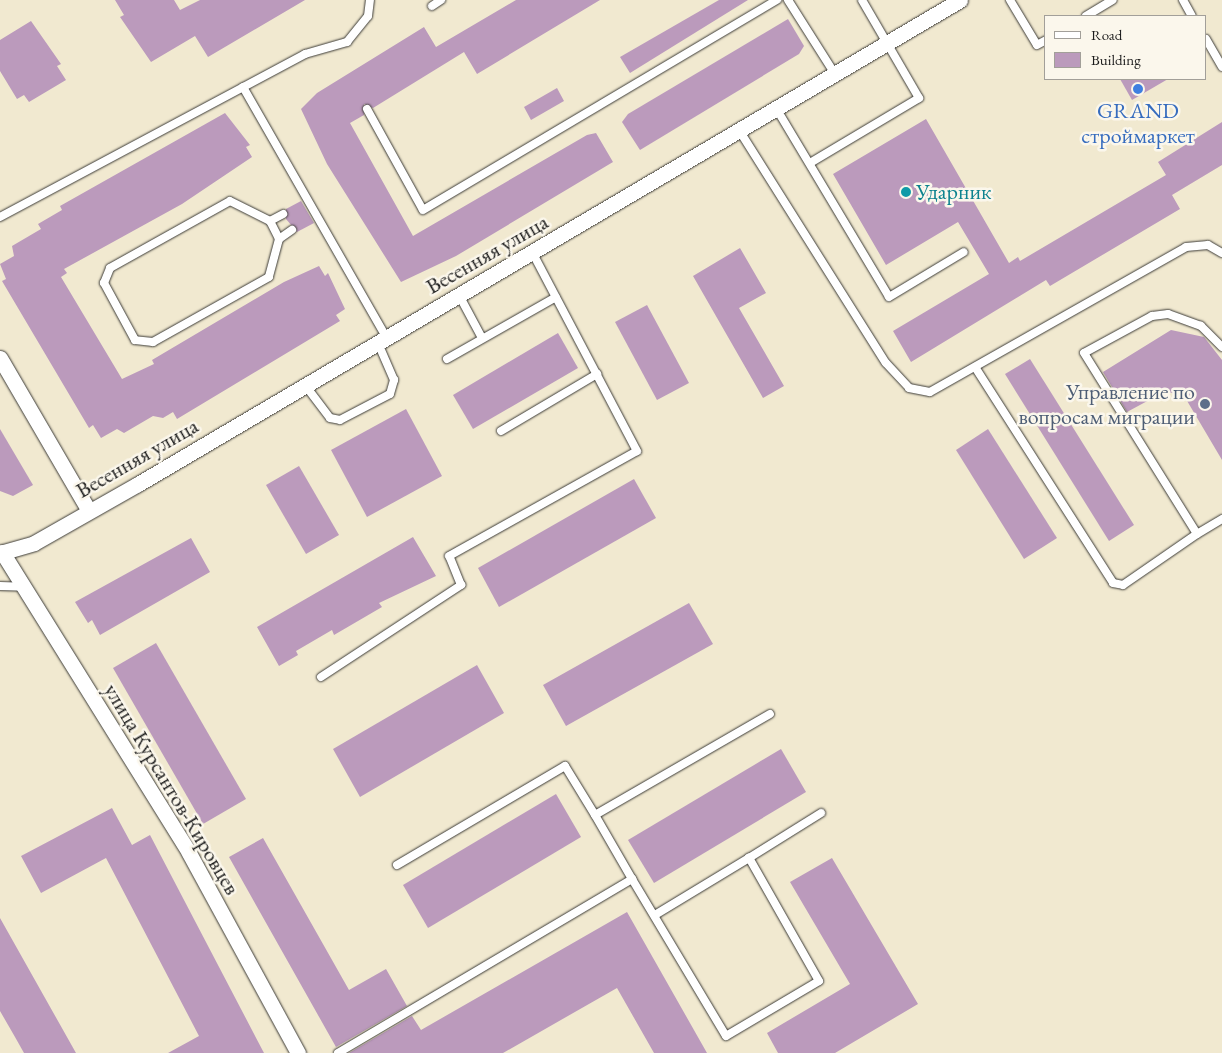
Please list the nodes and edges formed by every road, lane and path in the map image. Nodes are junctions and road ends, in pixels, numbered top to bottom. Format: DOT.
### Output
graph roads {
  1 [pos="370,0"];
  2 [pos="441,0"];
  3 [pos="777,0"];
  4 [pos="788,0"];
  5 [pos="862,0"];
  6 [pos="960,0"];
  7 [pos="1010,0"];
  8 [pos="1113,0"];
  9 [pos="1183,0"];
  10 [pos="432,6"];
  11 [pos="1088,15"];
  12 [pos="1191,15"];
  13 [pos="1044,41"];
  14 [pos="1207,41"];
  15 [pos="887,43"];
  16 [pos="1222,68"];
  17 [pos="834,74"];
  18 [pos="243,87"];
  19 [pos="776,108"];
  20 [pos="366,109"];
  21 [pos="739,130"];
  22 [pos="810,164"];
  23 [pos="283,214"];
  24 [pos="0,217"];
  25 [pos="270,221"];
  26 [pos="292,230"];
  27 [pos="279,239"];
  28 [pos="532,252"];
  29 [pos="964,252"];
  30 [pos="1222,253"];
  31 [pos="459,295"];
  32 [pos="556,296"];
  33 [pos="482,338"];
  34 [pos="382,340"];
  35 [pos="1222,347"];
  36 [pos="0,358"];
  37 [pos="447,359"];
  38 [pos="975,367"];
  39 [pos="597,374"];
  40 [pos="305,385"];
  41 [pos="501,430"];
  42 [pos="89,511"];
  43 [pos="1222,518"];
  44 [pos="1197,534"];
  45 [pos="34,543"];
  46 [pos="1,552"];
  47 [pos="0,586"];
  48 [pos="26,588"];
  49 [pos="321,677"];
  50 [pos="770,714"];
  51 [pos="821,813"];
  52 [pos="595,815"];
  53 [pos="749,858"];
  54 [pos="397,864"];
  55 [pos="632,879"];
  56 [pos="655,916"];
  57 [pos="298,1053"];
  58 [pos="338,1053"];
  1 -- 18 [label="lane"];
  2 -- 10 [label="lane"];
  3 -- 20 [label="lane"];
  4 -- 17 [label="lane"];
  5 -- 15 [label="lane"];
  6 -- 15 [label="street, Весенняя улица"];
  7 -- 13 [label="lane"];
  8 -- 11 [label="lane"];
  9 -- 12 [label="lane"];
  14 -- 16 [label="lane"];
  15 -- 17 [label="street, Весенняя улица"];
  15 -- 22 [label="lane"];
  17 -- 19 [label="street, Весенняя улица"];
  18 -- 24 [label="lane"];
  18 -- 34 [label="lane"];
  19 -- 21 [label="street, Весенняя улица"];
  19 -- 22 [label="lane"];
  21 -- 28 [label="street, Весенняя улица"];
  21 -- 38 [label="lane"];
  22 -- 29 [label="lane"];
  23 -- 25 [label="lane"];
  25 -- 27 [label="lane"];
  25 -- 27 [label="lane"];
  26 -- 27 [label="lane"];
  28 -- 31 [label="street, Весенняя улица"];
  28 -- 32 [label="lane"];
  30 -- 38 [label="lane"];
  31 -- 33 [label="lane"];
  31 -- 34 [label="street, Весенняя улица"];
  32 -- 33 [label="lane"];
  32 -- 39 [label="lane"];
  33 -- 37 [label="lane"];
  34 -- 40 [label="street, Весенняя улица"];
  34 -- 40 [label="lane"];
  35 -- 44 [label="lane"];
  36 -- 42 [label="street"];
  38 -- 44 [label="lane"];
  39 -- 41 [label="lane"];
  39 -- 49 [label="lane"];
  40 -- 42 [label="street, Весенняя улица"];
  42 -- 45 [label="street, Весенняя улица"];
  43 -- 44 [label="lane"];
  45 -- 46 [label="street, улица Курсантов-Кировцев"];
  46 -- 48 [label="street, улица Курсантов-Кировцев"];
  47 -- 48 [label="lane"];
  48 -- 57 [label="street, улица Курсантов-Кировцев"];
  50 -- 52 [label="lane"];
  51 -- 53 [label="lane"];
  52 -- 54 [label="lane"];
  52 -- 55 [label="lane"];
  53 -- 56 [label="lane"];
  53 -- 56 [label="lane"];
  55 -- 56 [label="lane"];
  55 -- 58 [label="lane"];
}
